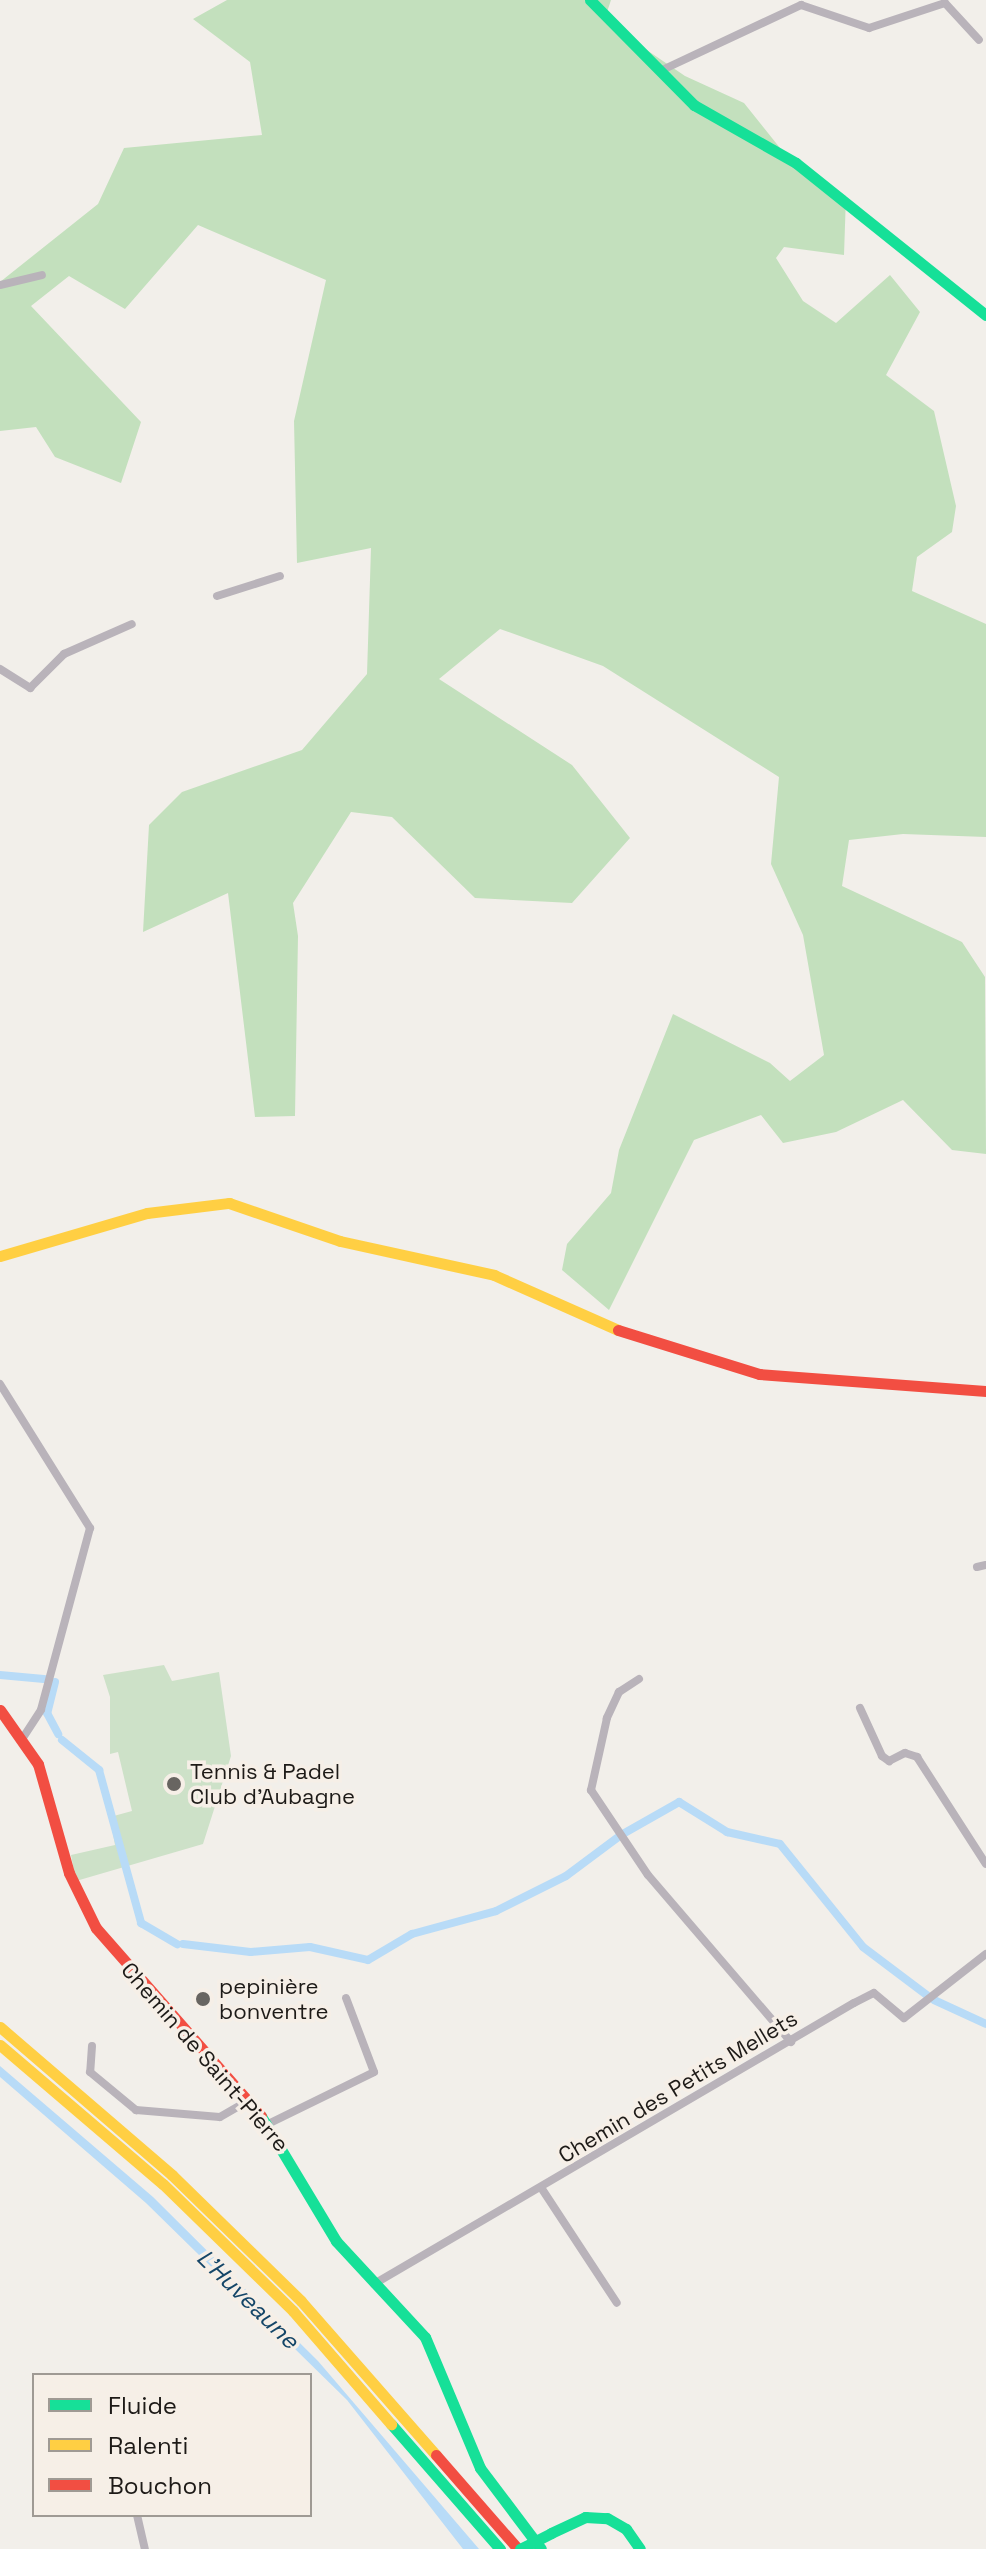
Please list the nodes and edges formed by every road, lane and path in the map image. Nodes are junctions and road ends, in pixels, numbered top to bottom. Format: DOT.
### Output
graph roads {
  1 [pos="590,0"];
  2 [pos="979,40"];
  3 [pos="660,71"];
  4 [pos="42,275"];
  5 [pos="0,285"];
  6 [pos="986,315"];
  7 [pos="280,576"];
  8 [pos="217,596"];
  9 [pos="132,624"];
  10 [pos="0,669"];
  11 [pos="0,1256"];
  12 [pos="0,1384"];
  13 [pos="986,1391"];
  14 [pos="639,1679"];
  15 [pos="860,1708"];
  16 [pos="0,1710"];
  17 [pos="23,1738"];
  18 [pos="986,1864"];
  19 [pos="986,1954"];
  20 [pos="346,1998"];
  21 [pos="0,2027"];
  22 [pos="791,2042"];
  23 [pos="0,2045"];
  24 [pos="92,2046"];
  25 [pos="248,2101"];
  26 [pos="268,2124"];
  27 [pos="542,2189"];
  28 [pos="374,2284"];
  29 [pos="617,2303"];
  30 [pos="137,2517"];
  31 [pos="145,2549"];
  32 [pos="500,2549"];
  33 [pos="519,2549"];
  34 [pos="541,2549"];
  35 [pos="640,2549"];
  1 -- 3 [label="main road"];
  2 -- 3 [label="street"];
  3 -- 6 [label="main road"];
  4 -- 5 [label="street"];
  7 -- 8 [label="street"];
  9 -- 10 [label="street"];
  11 -- 13 [label="main road"];
  12 -- 17 [label="street"];
  14 -- 22 [label="street"];
  15 -- 18 [label="street"];
  16 -- 17 [label="main road, Chemin de Saint-Pierre"];
  17 -- 25 [label="main road, Chemin de Saint-Pierre"];
  19 -- 22 [label="street, Chemin des Petits Mellets"];
  20 -- 26 [label="street"];
  21 -- 33 [label="main road"];
  22 -- 27 [label="street, Chemin des Petits Mellets"];
  23 -- 32 [label="main road"];
  24 -- 25 [label="street"];
  25 -- 26 [label="main road, Chemin de Saint-Pierre"];
  26 -- 28 [label="main road, Chemin de Saint-Pierre"];
  27 -- 28 [label="street, Chemin des Petits Mellets"];
  27 -- 29 [label="street"];
  28 -- 34 [label="main road, Chemin de Saint-Pierre"];
  30 -- 31 [label="street"];
  33 -- 35 [label="main road, bridge"];
}
